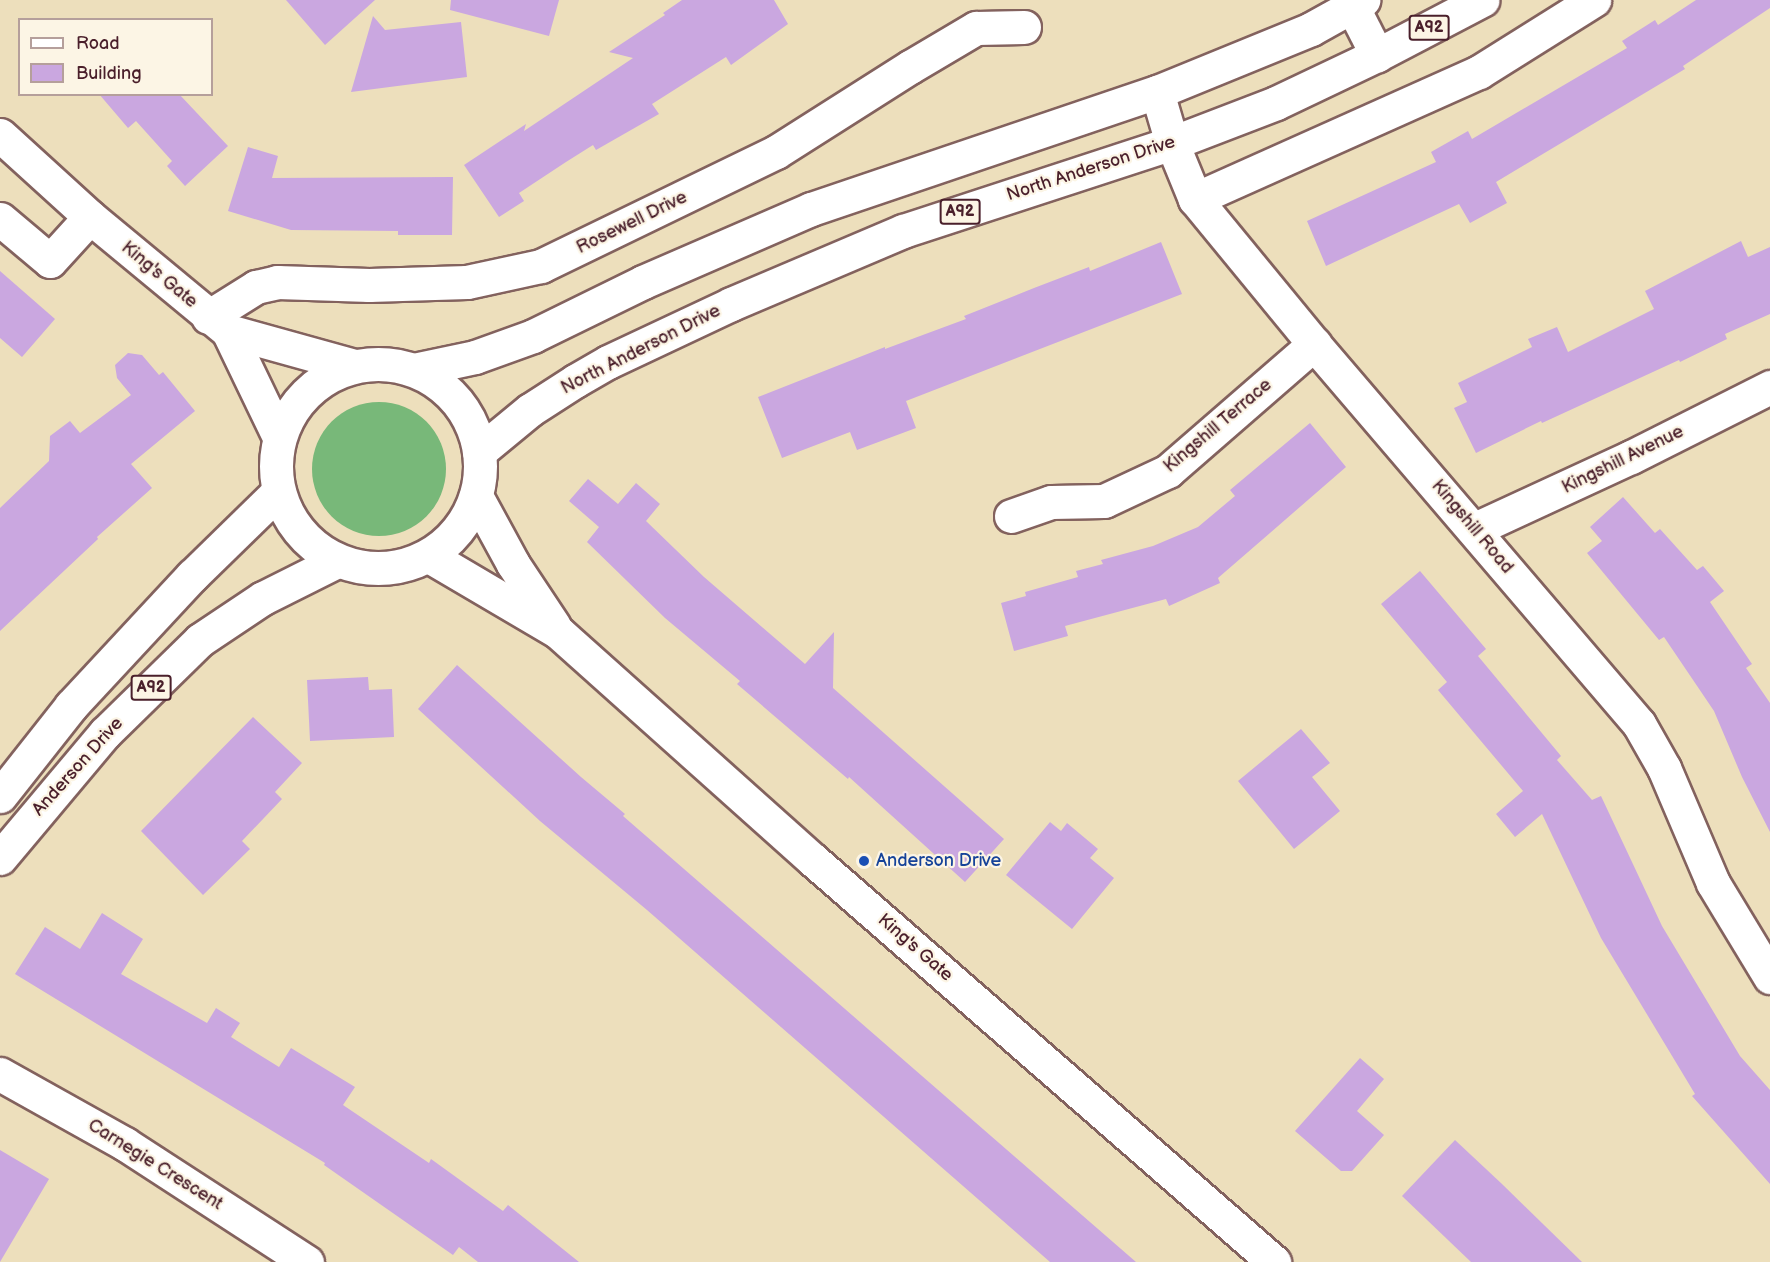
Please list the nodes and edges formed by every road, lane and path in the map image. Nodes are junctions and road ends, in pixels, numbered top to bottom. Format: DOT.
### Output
graph roads {
  1 [pos="1482,0"];
  2 [pos="1594,0"];
  3 [pos="1354,2"];
  4 [pos="1024,27"];
  5 [pos="1377,55"];
  6 [pos="1157,92"];
  7 [pos="0,135"];
  8 [pos="1172,143"];
  9 [pos="1195,200"];
  10 [pos="90,217"];
  11 [pos="0,219"];
  12 [pos="218,324"];
  13 [pos="1314,344"];
  14 [pos="354,366"];
  15 [pos="414,370"];
  16 [pos="1770,387"];
  17 [pos="279,437"];
  18 [pos="479,452"];
  19 [pos="278,492"];
  20 [pos="476,496"];
  21 [pos="1011,516"];
  22 [pos="1475,529"];
  23 [pos="429,555"];
  24 [pos="337,561"];
  25 [pos="558,632"];
  26 [pos="0,796"];
  27 [pos="0,858"];
  28 [pos="1770,977"];
  29 [pos="0,1074"];
  30 [pos="307,1262"];
  31 [pos="1274,1262"];
  1 -- 5 [label="street, North Anderson Drive / A92"];
  2 -- 9 [label="street"];
  3 -- 5 [label="street"];
  3 -- 6 [label="street"];
  4 -- 12 [label="street, Rosewell Drive"];
  5 -- 8 [label="street, North Anderson Drive / A92"];
  6 -- 8 [label="street, Kingshill Road"];
  6 -- 15 [label="street"];
  7 -- 10 [label="street, King's Gate"];
  8 -- 9 [label="street, Kingshill Road"];
  8 -- 18 [label="street, North Anderson Drive / A92"];
  9 -- 13 [label="street, Kingshill Road"];
  10 -- 11 [label="street"];
  10 -- 12 [label="street, King's Gate"];
  12 -- 14 [label="street, King's Gate"];
  12 -- 17 [label="street, King's Gate"];
  13 -- 21 [label="street, Kingshill Terrace"];
  13 -- 22 [label="street, Kingshill Road"];
  14 -- 15 [label="street"];
  14 -- 17 [label="street"];
  15 -- 18 [label="street"];
  16 -- 22 [label="street, Kingshill Avenue"];
  17 -- 19 [label="street"];
  18 -- 20 [label="street"];
  19 -- 24 [label="street"];
  19 -- 26 [label="street, A92"];
  20 -- 23 [label="street"];
  20 -- 25 [label="street, King's Gate"];
  22 -- 28 [label="street, Kingshill Road"];
  23 -- 24 [label="street"];
  23 -- 25 [label="street, King's Gate"];
  24 -- 27 [label="street, Anderson Drive / A92"];
  25 -- 31 [label="street, King's Gate"];
  29 -- 30 [label="street, Carnegie Crescent"];
}
